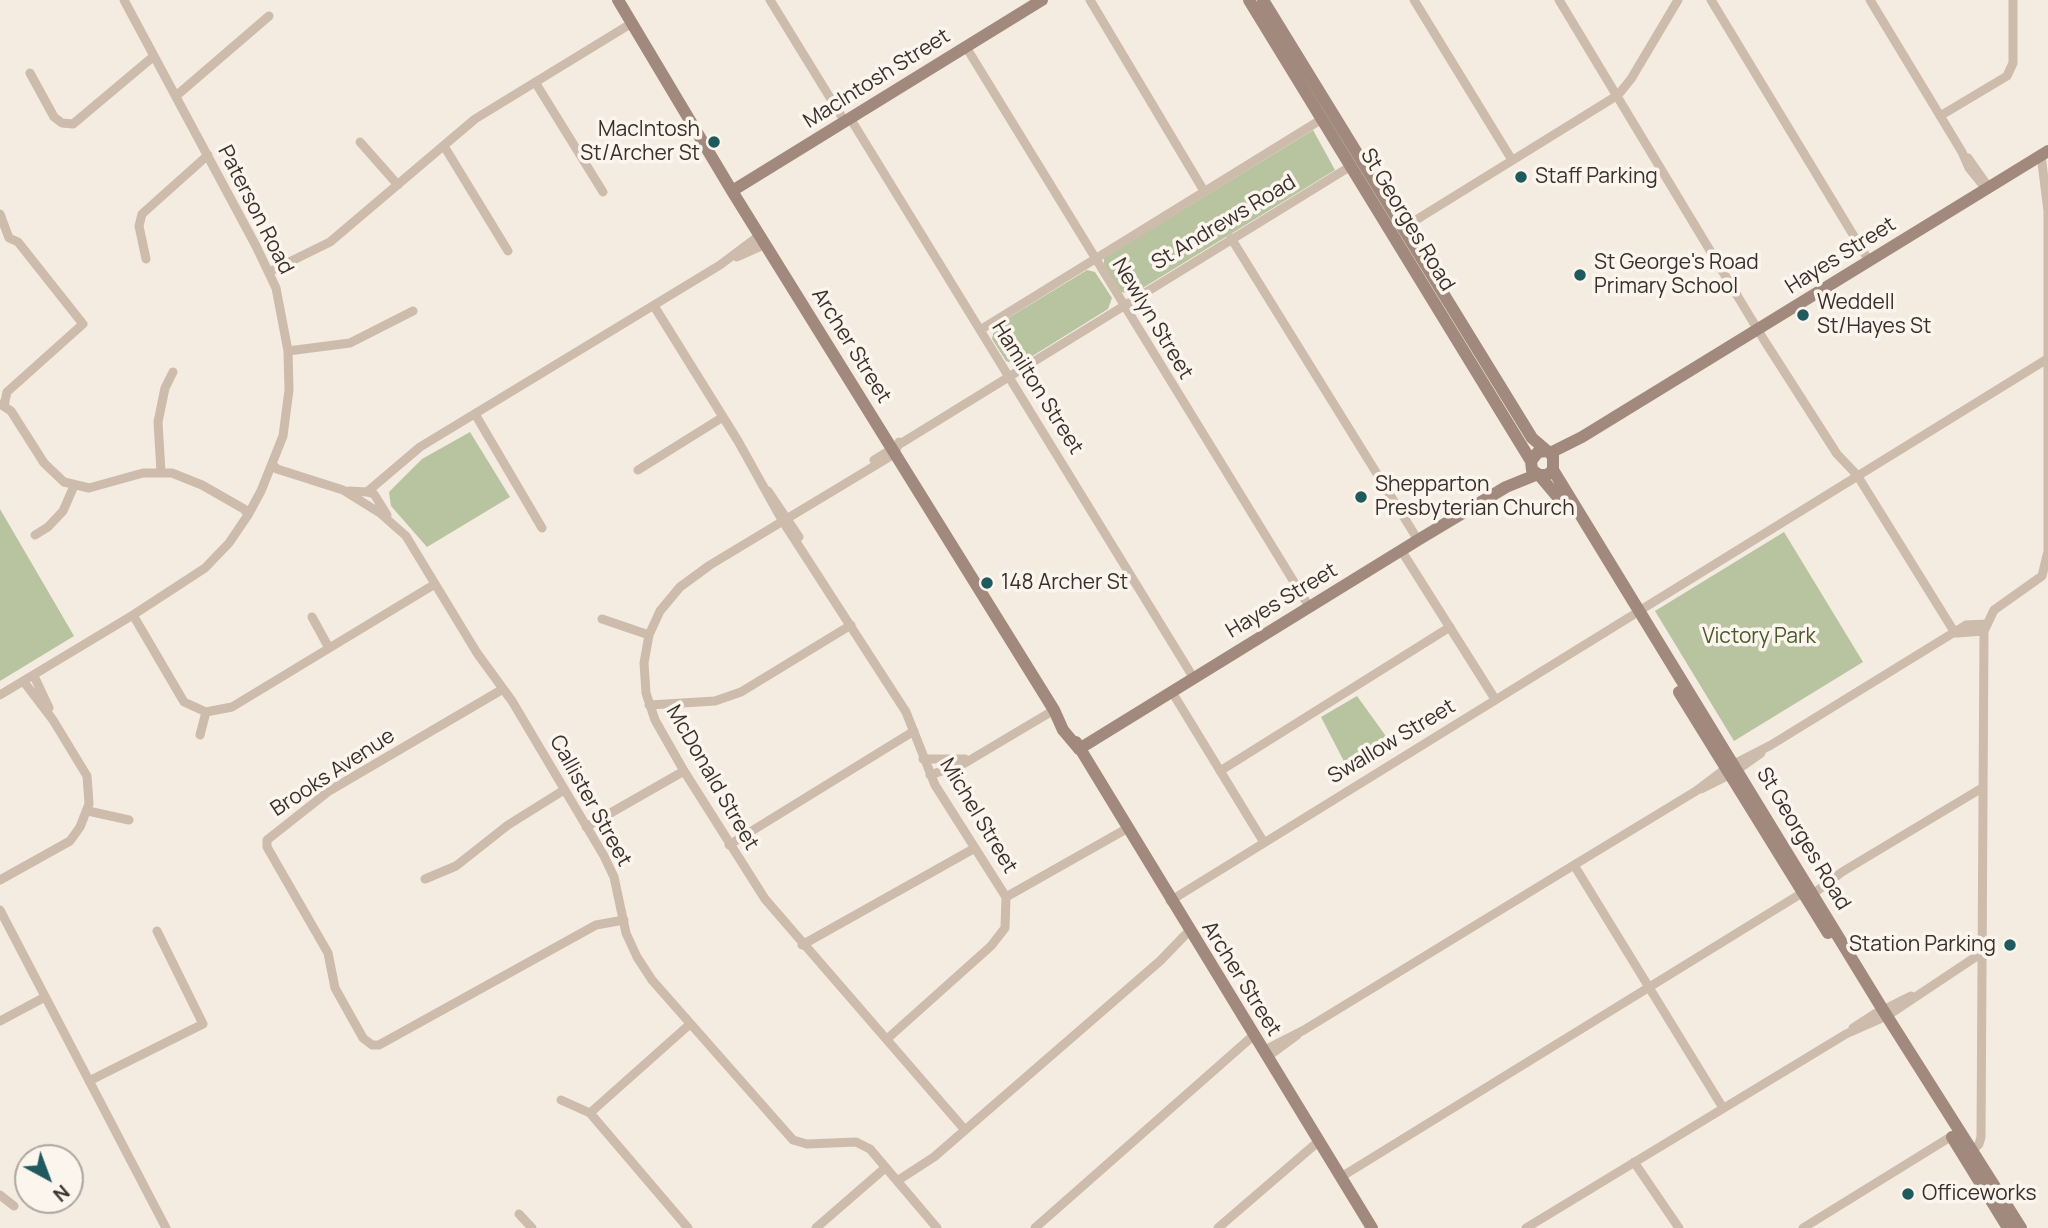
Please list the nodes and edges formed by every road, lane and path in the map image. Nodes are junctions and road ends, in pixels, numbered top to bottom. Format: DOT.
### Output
graph roads {
  1 [pos="124,0"];
  2 [pos="618,0"];
  3 [pos="770,0"];
  4 [pos="1042,0"];
  5 [pos="1090,0"];
  6 [pos="1414,0"];
  7 [pos="1559,0"];
  8 [pos="1678,0"];
  9 [pos="1711,0"];
  10 [pos="1870,0"];
  11 [pos="2013,0"];
  12 [pos="1258,2"];
  13 [pos="269,16"];
  14 [pos="632,23"];
  15 [pos="966,47"];
  16 [pos="154,56"];
  17 [pos="30,73"];
  18 [pos="535,82"];
  19 [pos="1618,95"];
  20 [pos="176,96"];
  21 [pos="1327,115"];
  22 [pos="1940,116"];
  23 [pos="847,120"];
  24 [pos="360,142"];
  25 [pos="444,146"];
  26 [pos="208,155"];
  27 [pos="2046,157"];
  28 [pos="1512,160"];
  29 [pos="1358,170"];
  30 [pos="398,185"];
  31 [pos="1986,190"];
  32 [pos="732,191"];
  33 [pos="1204,191"];
  34 [pos="603,192"];
  35 [pos="2048,195"];
  36 [pos="0,214"];
  37 [pos="1398,231"];
  38 [pos="1231,238"];
  39 [pos="763,239"];
  40 [pos="5,240"];
  41 [pos="508,251"];
  42 [pos="146,259"];
  43 [pos="1095,259"];
  44 [pos="1869,261"];
  45 [pos="269,272"];
  46 [pos="654,306"];
  47 [pos="1123,306"];
  48 [pos="413,311"];
  49 [pos="1760,328"];
  50 [pos="980,330"];
  51 [pos="288,351"];
  52 [pos="2047,359"];
  53 [pos="173,372"];
  54 [pos="1009,376"];
  55 [pos="2,405"];
  56 [pos="475,414"];
  57 [pos="723,416"];
  58 [pos="1523,435"];
  59 [pos="1582,437"];
  60 [pos="895,447"];
  61 [pos="1548,452"];
  62 [pos="1531,462"];
  63 [pos="272,464"];
  64 [pos="1553,469"];
  65 [pos="638,470"];
  66 [pos="161,472"];
  67 [pos="1539,475"];
  68 [pos="1857,475"];
  69 [pos="74,486"];
  70 [pos="1506,487"];
  71 [pos="1563,495"];
  72 [pos="369,498"];
  73 [pos="248,515"];
  74 [pos="785,519"];
  75 [pos="542,528"];
  76 [pos="34,535"];
  77 [pos="1418,540"];
  78 [pos="1401,550"];
  79 [pos="435,584"];
  80 [pos="1310,608"];
  81 [pos="1636,613"];
  82 [pos="133,615"];
  83 [pos="312,617"];
  84 [pos="602,619"];
  85 [pos="851,625"];
  86 [pos="1450,627"];
  87 [pos="1985,628"];
  88 [pos="1955,634"];
  89 [pos="649,635"];
  90 [pos="330,648"];
  91 [pos="34,676"];
  92 [pos="1193,677"];
  93 [pos="24,682"];
  94 [pos="503,689"];
  95 [pos="1172,692"];
  96 [pos="0,695"];
  97 [pos="1496,699"];
  98 [pos="649,705"];
  99 [pos="1054,710"];
  100 [pos="206,712"];
  101 [pos="53,720"];
  102 [pos="914,732"];
  103 [pos="200,734"];
  104 [pos="1079,749"];
  105 [pos="923,759"];
  106 [pos="974,759"];
  107 [pos="1731,769"];
  108 [pos="684,771"];
  109 [pos="1220,771"];
  110 [pos="930,775"];
  111 [pos="1982,788"];
  112 [pos="565,790"];
  113 [pos="88,811"];
  114 [pos="128,820"];
  115 [pos="586,827"];
  116 [pos="1128,828"];
  117 [pos="1263,841"];
  118 [pos="729,845"];
  119 [pos="975,848"];
  120 [pos="1574,865"];
  121 [pos="425,879"];
  122 [pos="0,880"];
  123 [pos="1808,893"];
  124 [pos="1006,897"];
  125 [pos="1170,901"];
  126 [pos="0,910"];
  127 [pos="624,920"];
  128 [pos="157,931"];
  129 [pos="1192,935"];
  130 [pos="802,945"];
  131 [pos="1980,954"];
  132 [pos="1650,989"];
  133 [pos="45,997"];
  134 [pos="1881,1014"];
  135 [pos="0,1021"];
  136 [pos="690,1024"];
  137 [pos="887,1039"];
  138 [pos="1260,1046"];
  139 [pos="89,1081"];
  140 [pos="561,1100"];
  141 [pos="1723,1108"];
  142 [pos="590,1113"];
  143 [pos="965,1130"];
  144 [pos="1955,1134"];
  145 [pos="1319,1141"];
  146 [pos="1968,1153"];
  147 [pos="1638,1160"];
  148 [pos="885,1168"];
  149 [pos="1341,1177"];
  150 [pos="900,1184"];
  151 [pos="1990,1187"];
  152 [pos="519,1214"];
  153 [pos="166,1228"];
  154 [pos="532,1228"];
  155 [pos="688,1228"];
  156 [pos="816,1228"];
  157 [pos="937,1228"];
  158 [pos="1035,1228"];
  159 [pos="1218,1228"];
  160 [pos="1372,1228"];
  161 [pos="1526,1228"];
  162 [pos="1679,1228"];
  163 [pos="1803,1228"];
  164 [pos="2008,1228"];
  165 [pos="2021,1228"];
  1 -- 16 [label="street, Paterson Road"];
  2 -- 14 [label="street, Archer Street"];
  3 -- 23 [label="street, Hamilton Street"];
  4 -- 15 [label="street, MacIntosh Street"];
  5 -- 33 [label="street"];
  6 -- 28 [label="street"];
  7 -- 19 [label="street"];
  8 -- 19 [label="street"];
  9 -- 44 [label="street"];
  10 -- 22 [label="street"];
  11 -- 22 [label="street"];
  12 -- 21 [label="street, St Georges Road"];
  13 -- 20 [label="street"];
  14 -- 18 [label="street"];
  14 -- 32 [label="street, Archer Street"];
  15 -- 23 [label="street, MacIntosh Street"];
  15 -- 43 [label="street, Newlyn Street"];
  16 -- 17 [label="street"];
  16 -- 20 [label="street, Paterson Road"];
  18 -- 25 [label="street"];
  18 -- 34 [label="street"];
  19 -- 28 [label="street"];
  19 -- 49 [label="street"];
  20 -- 26 [label="street, Paterson Road"];
  21 -- 29 [label="street, St Georges Road"];
  21 -- 33 [label="street, St Andrews Road"];
  22 -- 31 [label="street"];
  23 -- 32 [label="street, MacIntosh Street"];
  23 -- 50 [label="street, Hamilton Street"];
  24 -- 30 [label="street"];
  25 -- 30 [label="street"];
  25 -- 41 [label="street"];
  26 -- 42 [label="street"];
  26 -- 45 [label="street, Paterson Road"];
  27 -- 31 [label="street, Hayes Street"];
  27 -- 35 [label="street"];
  28 -- 37 [label="street"];
  29 -- 37 [label="street, St Georges Road"];
  29 -- 38 [label="street, St Andrews Road"];
  30 -- 45 [label="street"];
  31 -- 44 [label="street, Hayes Street"];
  32 -- 39 [label="street, Archer Street"];
  33 -- 43 [label="street, St Andrews Road"];
  35 -- 52 [label="street"];
  36 -- 40 [label="street"];
  37 -- 58 [label="street, St Georges Road"];
  38 -- 47 [label="street, St Andrews Road"];
  38 -- 77 [label="street"];
  39 -- 46 [label="street"];
  39 -- 60 [label="street, Archer Street"];
  40 -- 55 [label="street"];
  43 -- 47 [label="street, Newlyn Street"];
  43 -- 50 [label="street, St Andrews Road"];
  44 -- 49 [label="street, Hayes Street"];
  45 -- 51 [label="street, Paterson Road"];
  46 -- 56 [label="street"];
  46 -- 57 [label="street, Michel Street"];
  47 -- 54 [label="street, St Andrews Road"];
  47 -- 80 [label="street, Newlyn Street"];
  48 -- 51 [label="street"];
  49 -- 59 [label="street, Hayes Street"];
  49 -- 68 [label="street"];
  50 -- 54 [label="street, Hamilton Street"];
  51 -- 63 [label="street, Paterson Road"];
  52 -- 68 [label="street, Swallow Street"];
  52 -- 87 [label="street"];
  53 -- 66 [label="street"];
  54 -- 60 [label="street, St Andrews Road"];
  54 -- 92 [label="street, Hamilton Street"];
  55 -- 69 [label="street"];
  56 -- 72 [label="street"];
  56 -- 75 [label="street"];
  57 -- 65 [label="street"];
  57 -- 74 [label="street, Michel Street"];
  58 -- 61 [label="street, St Georges Road"];
  58 -- 62 [label="street, St Georges Road"];
  59 -- 61 [label="street, Hayes Street"];
  59 -- 64 [label="street, Hayes Street"];
  60 -- 74 [label="street, McDonald Street"];
  60 -- 99 [label="street, Archer Street"];
  61 -- 62 [label="street"];
  61 -- 64 [label="street"];
  62 -- 67 [label="street"];
  62 -- 70 [label="street, Hayes Street"];
  63 -- 72 [label="street, Callister Street"];
  63 -- 73 [label="street, Paterson Road"];
  64 -- 67 [label="street"];
  64 -- 71 [label="street, St Georges Road"];
  66 -- 69 [label="street"];
  66 -- 73 [label="street"];
  67 -- 70 [label="street, Hayes Street"];
  67 -- 71 [label="street, St Georges Road"];
  68 -- 81 [label="street, Swallow Street"];
  68 -- 88 [label="street"];
  69 -- 76 [label="street"];
  70 -- 77 [label="street, Hayes Street"];
  71 -- 81 [label="street, St Georges Road"];
  72 -- 79 [label="street, Callister Street"];
  73 -- 82 [label="street, Paterson Road"];
  74 -- 85 [label="street, Michel Street"];
  74 -- 89 [label="street, McDonald Street"];
  77 -- 78 [label="street, Hayes Street"];
  78 -- 80 [label="street, Hayes Street"];
  78 -- 86 [label="street"];
  79 -- 90 [label="street"];
  79 -- 94 [label="street, Callister Street"];
  80 -- 92 [label="street, Hayes Street"];
  81 -- 97 [label="street, Swallow Street"];
  81 -- 107 [label="street, St Georges Road"];
  82 -- 91 [label="street, Paterson Road"];
  82 -- 100 [label="street"];
  83 -- 90 [label="street"];
  84 -- 89 [label="street"];
  85 -- 98 [label="street"];
  85 -- 102 [label="street, Michel Street"];
  86 -- 97 [label="street"];
  86 -- 109 [label="street"];
  87 -- 88 [label="street"];
  87 -- 111 [label="street"];
  88 -- 107 [label="street"];
  89 -- 98 [label="street, McDonald Street"];
  90 -- 100 [label="street"];
  91 -- 93 [label="street, Paterson Road"];
  91 -- 101 [label="street"];
  92 -- 95 [label="street, Hayes Street"];
  93 -- 96 [label="street, Paterson Road"];
  93 -- 101 [label="street"];
  94 -- 112 [label="street, Callister Street"];
  94 -- 127 [label="street, Brooks Avenue"];
  95 -- 104 [label="street, Hayes Street"];
  95 -- 109 [label="street"];
  97 -- 117 [label="street, Swallow Street"];
  98 -- 108 [label="street, McDonald Street"];
  99 -- 104 [label="street, Archer Street"];
  99 -- 106 [label="street"];
  100 -- 103 [label="street"];
  101 -- 113 [label="street"];
  102 -- 105 [label="street, Michel Street"];
  102 -- 118 [label="street"];
  104 -- 116 [label="street, Archer Street"];
  105 -- 106 [label="street"];
  105 -- 110 [label="street, Michel Street"];
  106 -- 110 [label="street"];
  107 -- 120 [label="street"];
  107 -- 123 [label="street, St Georges Road"];
  108 -- 115 [label="street"];
  108 -- 118 [label="street, McDonald Street"];
  109 -- 117 [label="street"];
  110 -- 119 [label="street, Michel Street"];
  111 -- 123 [label="street"];
  111 -- 131 [label="street"];
  112 -- 115 [label="street, Callister Street"];
  112 -- 121 [label="street"];
  113 -- 114 [label="street"];
  113 -- 122 [label="street"];
  115 -- 127 [label="street, Callister Street"];
  116 -- 124 [label="street"];
  116 -- 125 [label="street, Archer Street"];
  117 -- 125 [label="street, Swallow Street"];
  118 -- 130 [label="street, McDonald Street"];
  119 -- 124 [label="street, Michel Street"];
  119 -- 130 [label="street"];
  120 -- 132 [label="street"];
  120 -- 138 [label="street"];
  123 -- 132 [label="street"];
  123 -- 134 [label="street, St Georges Road"];
  124 -- 137 [label="street, Michel Street"];
  125 -- 129 [label="street, Archer Street"];
  126 -- 133 [label="street"];
  127 -- 136 [label="street, Callister Street"];
  128 -- 139 [label="street"];
  129 -- 138 [label="street, Archer Street"];
  129 -- 143 [label="street"];
  130 -- 137 [label="street, McDonald Street"];
  131 -- 134 [label="street"];
  131 -- 146 [label="street"];
  132 -- 141 [label="street"];
  132 -- 149 [label="street"];
  133 -- 135 [label="street"];
  133 -- 139 [label="street"];
  134 -- 141 [label="street"];
  134 -- 144 [label="street, St Georges Road"];
  136 -- 142 [label="street"];
  136 -- 148 [label="street, Callister Street"];
  137 -- 143 [label="street, McDonald Street"];
  138 -- 145 [label="street, Archer Street"];
  138 -- 158 [label="street"];
  139 -- 153 [label="street"];
  140 -- 142 [label="street"];
  141 -- 147 [label="street"];
  142 -- 155 [label="street"];
  143 -- 150 [label="street"];
  144 -- 146 [label="street, St Georges Road"];
  144 -- 163 [label="street"];
  145 -- 149 [label="street, Archer Street"];
  145 -- 159 [label="street"];
  146 -- 151 [label="street, St Georges Road"];
  147 -- 161 [label="street"];
  147 -- 162 [label="street"];
  148 -- 150 [label="street, Callister Street"];
  148 -- 156 [label="street"];
  149 -- 160 [label="street, Archer Street"];
  150 -- 157 [label="street, Callister Street"];
  151 -- 164 [label="street, St Georges Road"];
  151 -- 165 [label="street, St Georges Road"];
  152 -- 154 [label="street"];
}
